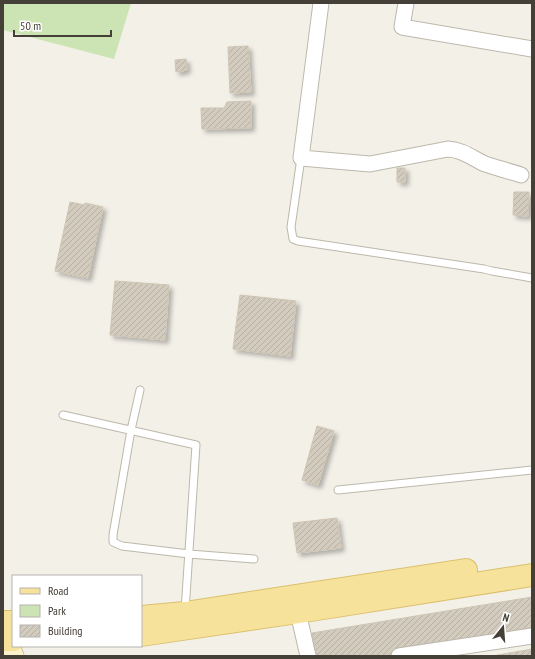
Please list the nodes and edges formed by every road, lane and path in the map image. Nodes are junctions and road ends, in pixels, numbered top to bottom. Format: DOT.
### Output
graph roads {
  1 [pos="321,3"];
  2 [pos="406,3"];
  3 [pos="532,49"];
  4 [pos="301,158"];
  5 [pos="521,175"];
  6 [pos="532,278"];
  7 [pos="140,390"];
  8 [pos="63,415"];
  9 [pos="131,430"];
  10 [pos="532,470"];
  11 [pos="338,490"];
  12 [pos="189,554"];
  13 [pos="254,559"];
  14 [pos="532,560"];
  15 [pos="532,575"];
  16 [pos="298,612"];
  17 [pos="185,613"];
  18 [pos="142,617"];
  19 [pos="142,635"];
  20 [pos="532,636"];
  21 [pos="308,656"];
  22 [pos="399,656"];
  1 -- 4 [label="street"];
  2 -- 3 [label="street"];
  4 -- 5 [label="street"];
  4 -- 6 [label="lane"];
  7 -- 9 [label="lane"];
  8 -- 9 [label="lane"];
  9 -- 12 [label="lane"];
  9 -- 12 [label="lane"];
  10 -- 11 [label="lane"];
  12 -- 13 [label="lane"];
  12 -- 17 [label="lane"];
  14 -- 17 [label="main road"];
  15 -- 16 [label="main road"];
  16 -- 19 [label="main road"];
  16 -- 21 [label="street"];
  17 -- 18 [label="main road"];
  20 -- 22 [label="street"];
}
